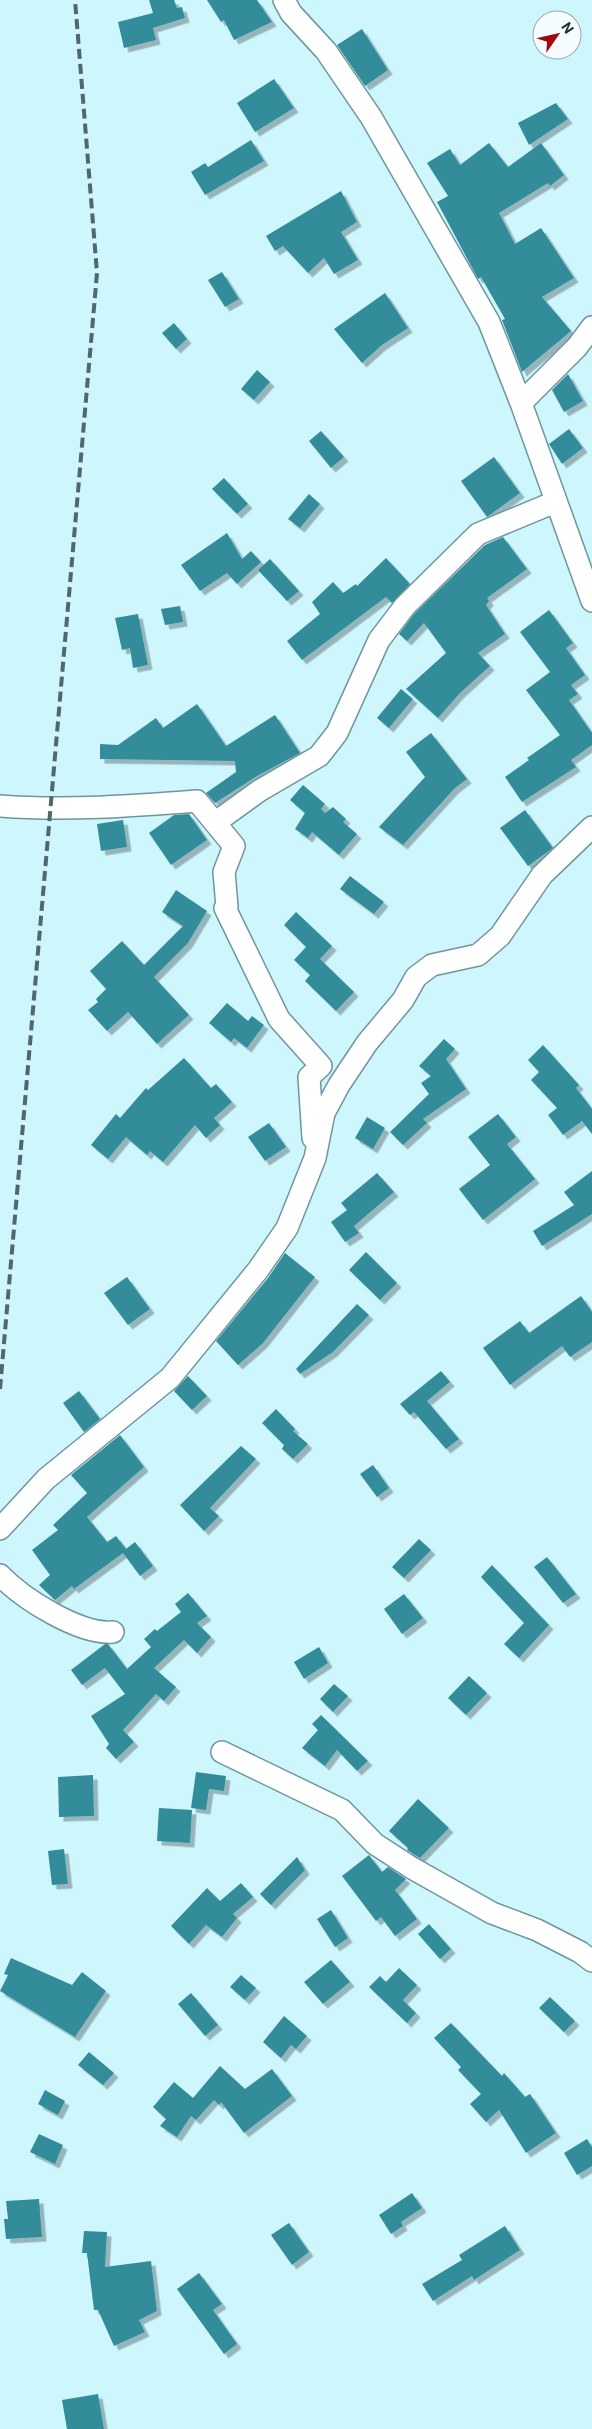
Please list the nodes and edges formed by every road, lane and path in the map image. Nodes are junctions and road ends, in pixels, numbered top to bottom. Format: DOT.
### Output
graph roads {
  1 [pos="284,0"];
  2 [pos="592,327"];
  3 [pos="521,403"];
  4 [pos="555,502"];
  5 [pos="592,601"];
  6 [pos="0,806"];
  7 [pos="216,822"];
  8 [pos="592,827"];
  9 [pos="315,1158"];
  10 [pos="0,1529"];
  11 [pos="0,1575"];
  12 [pos="113,1632"];
  13 [pos="222,1752"];
  14 [pos="592,1961"];
  1 -- 3 [label="street"];
  2 -- 3 [label="street"];
  3 -- 4 [label="street"];
  4 -- 5 [label="street"];
  4 -- 7 [label="street"];
  6 -- 7 [label="street"];
  7 -- 9 [label="street"];
  8 -- 9 [label="street"];
  9 -- 10 [label="street"];
  11 -- 12 [label="street"];
  13 -- 14 [label="street"];
}
